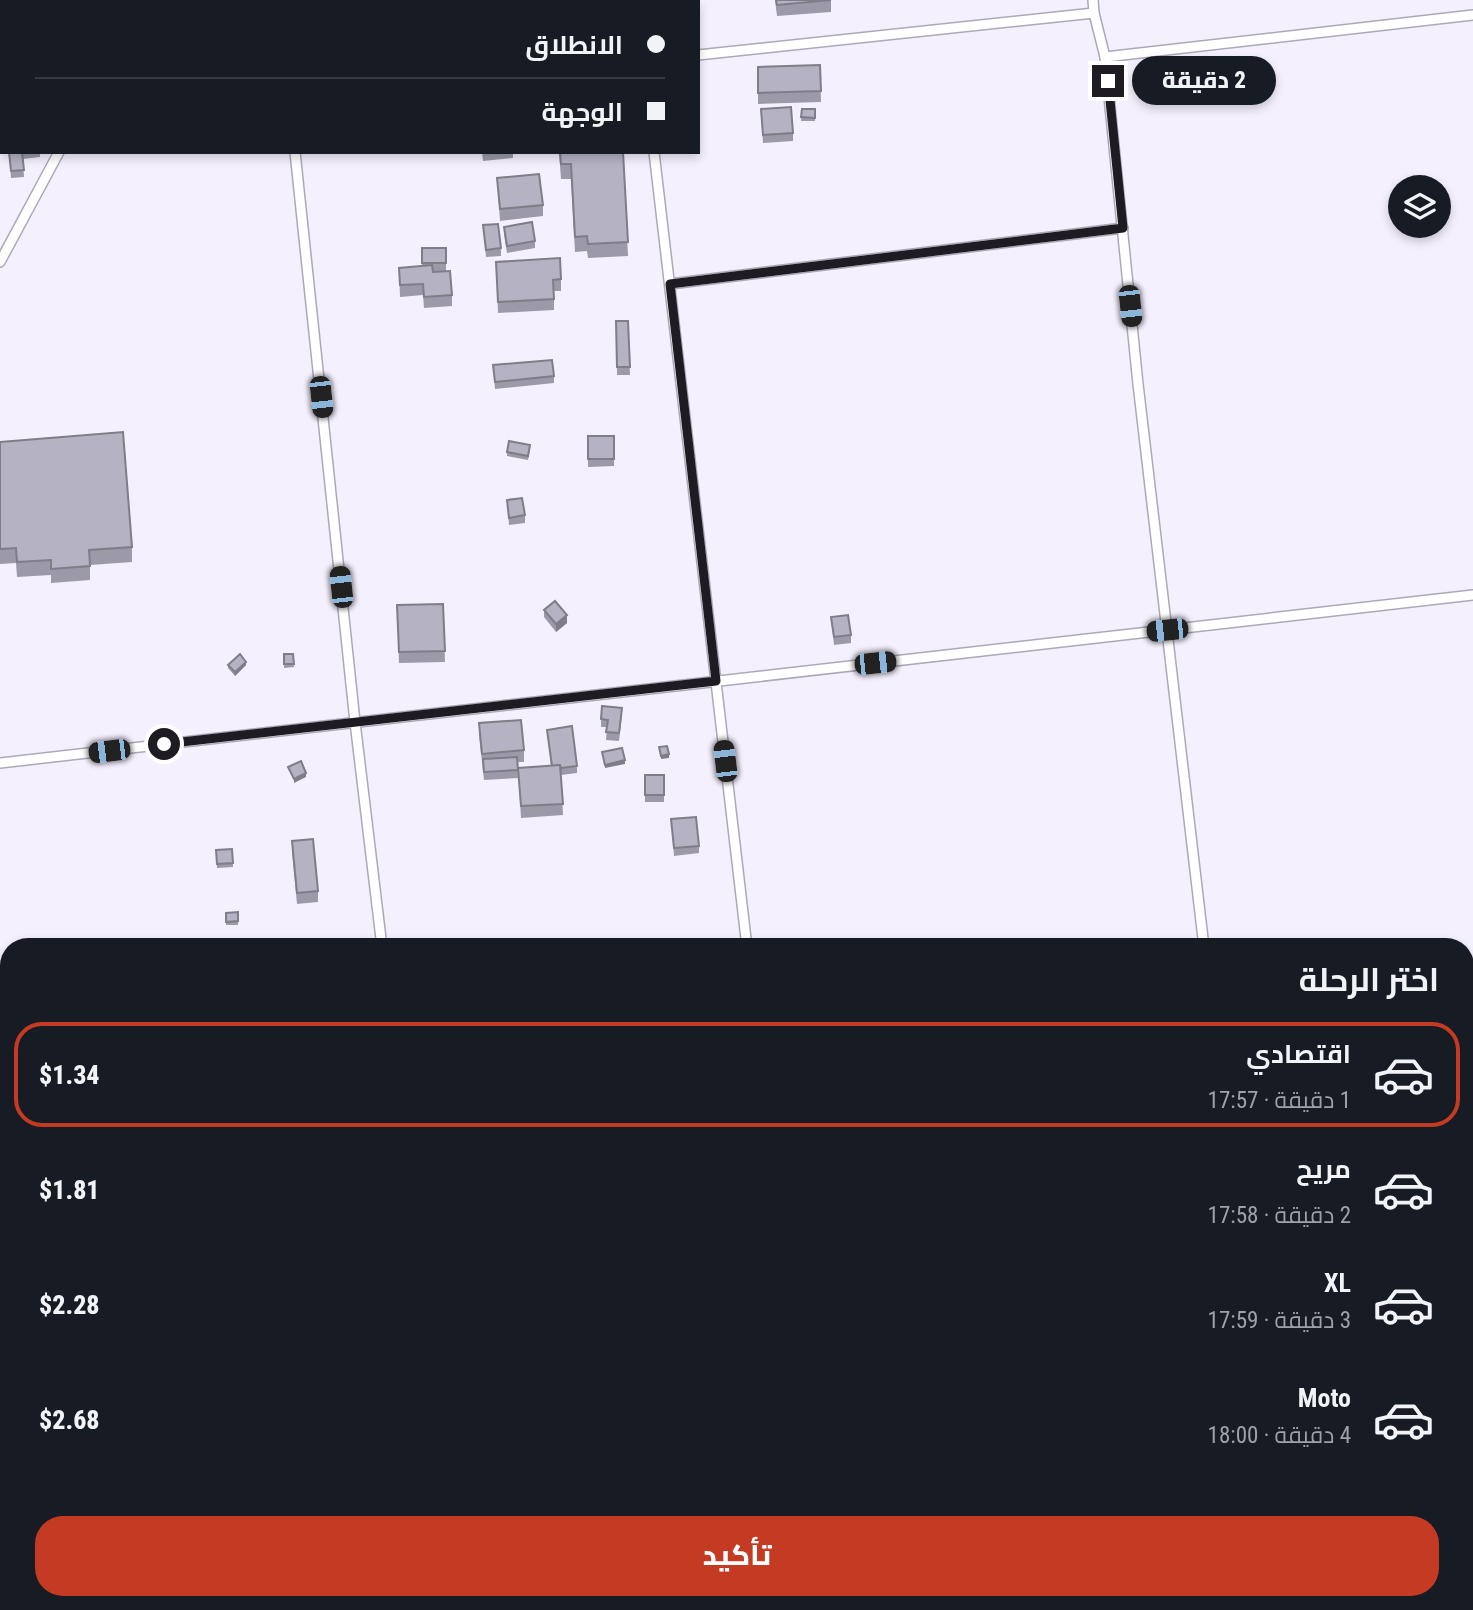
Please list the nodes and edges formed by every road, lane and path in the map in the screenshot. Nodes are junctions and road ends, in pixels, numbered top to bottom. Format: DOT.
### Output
graph roads {
  1 [pos="1093,0"];
  2 [pos="1094,13"];
  3 [pos="1473,15"];
  4 [pos="700,55"];
  5 [pos="1105,57"];
  6 [pos="58,154"];
  7 [pos="295,154"];
  8 [pos="654,154"];
  9 [pos="1123,228"];
  10 [pos="0,262"];
  11 [pos="670,284"];
  12 [pos="1473,595"];
  13 [pos="1167,630"];
  14 [pos="716,681"];
  15 [pos="355,722"];
  16 [pos="0,764"];
  17 [pos="381,938"];
  18 [pos="746,938"];
  19 [pos="1203,938"];
  1 -- 2 [label="lane"];
  2 -- 4 [label="lane"];
  2 -- 5 [label="lane"];
  3 -- 5 [label="lane"];
  5 -- 9 [label="lane"];
  6 -- 10 [label="lane"];
  7 -- 15 [label="lane"];
  8 -- 11 [label="lane"];
  9 -- 11 [label="lane"];
  9 -- 13 [label="lane"];
  11 -- 14 [label="lane"];
  12 -- 13 [label="lane"];
  13 -- 14 [label="lane"];
  13 -- 19 [label="lane"];
  14 -- 15 [label="lane"];
  14 -- 18 [label="lane"];
  15 -- 16 [label="lane"];
  15 -- 17 [label="lane"];
}
